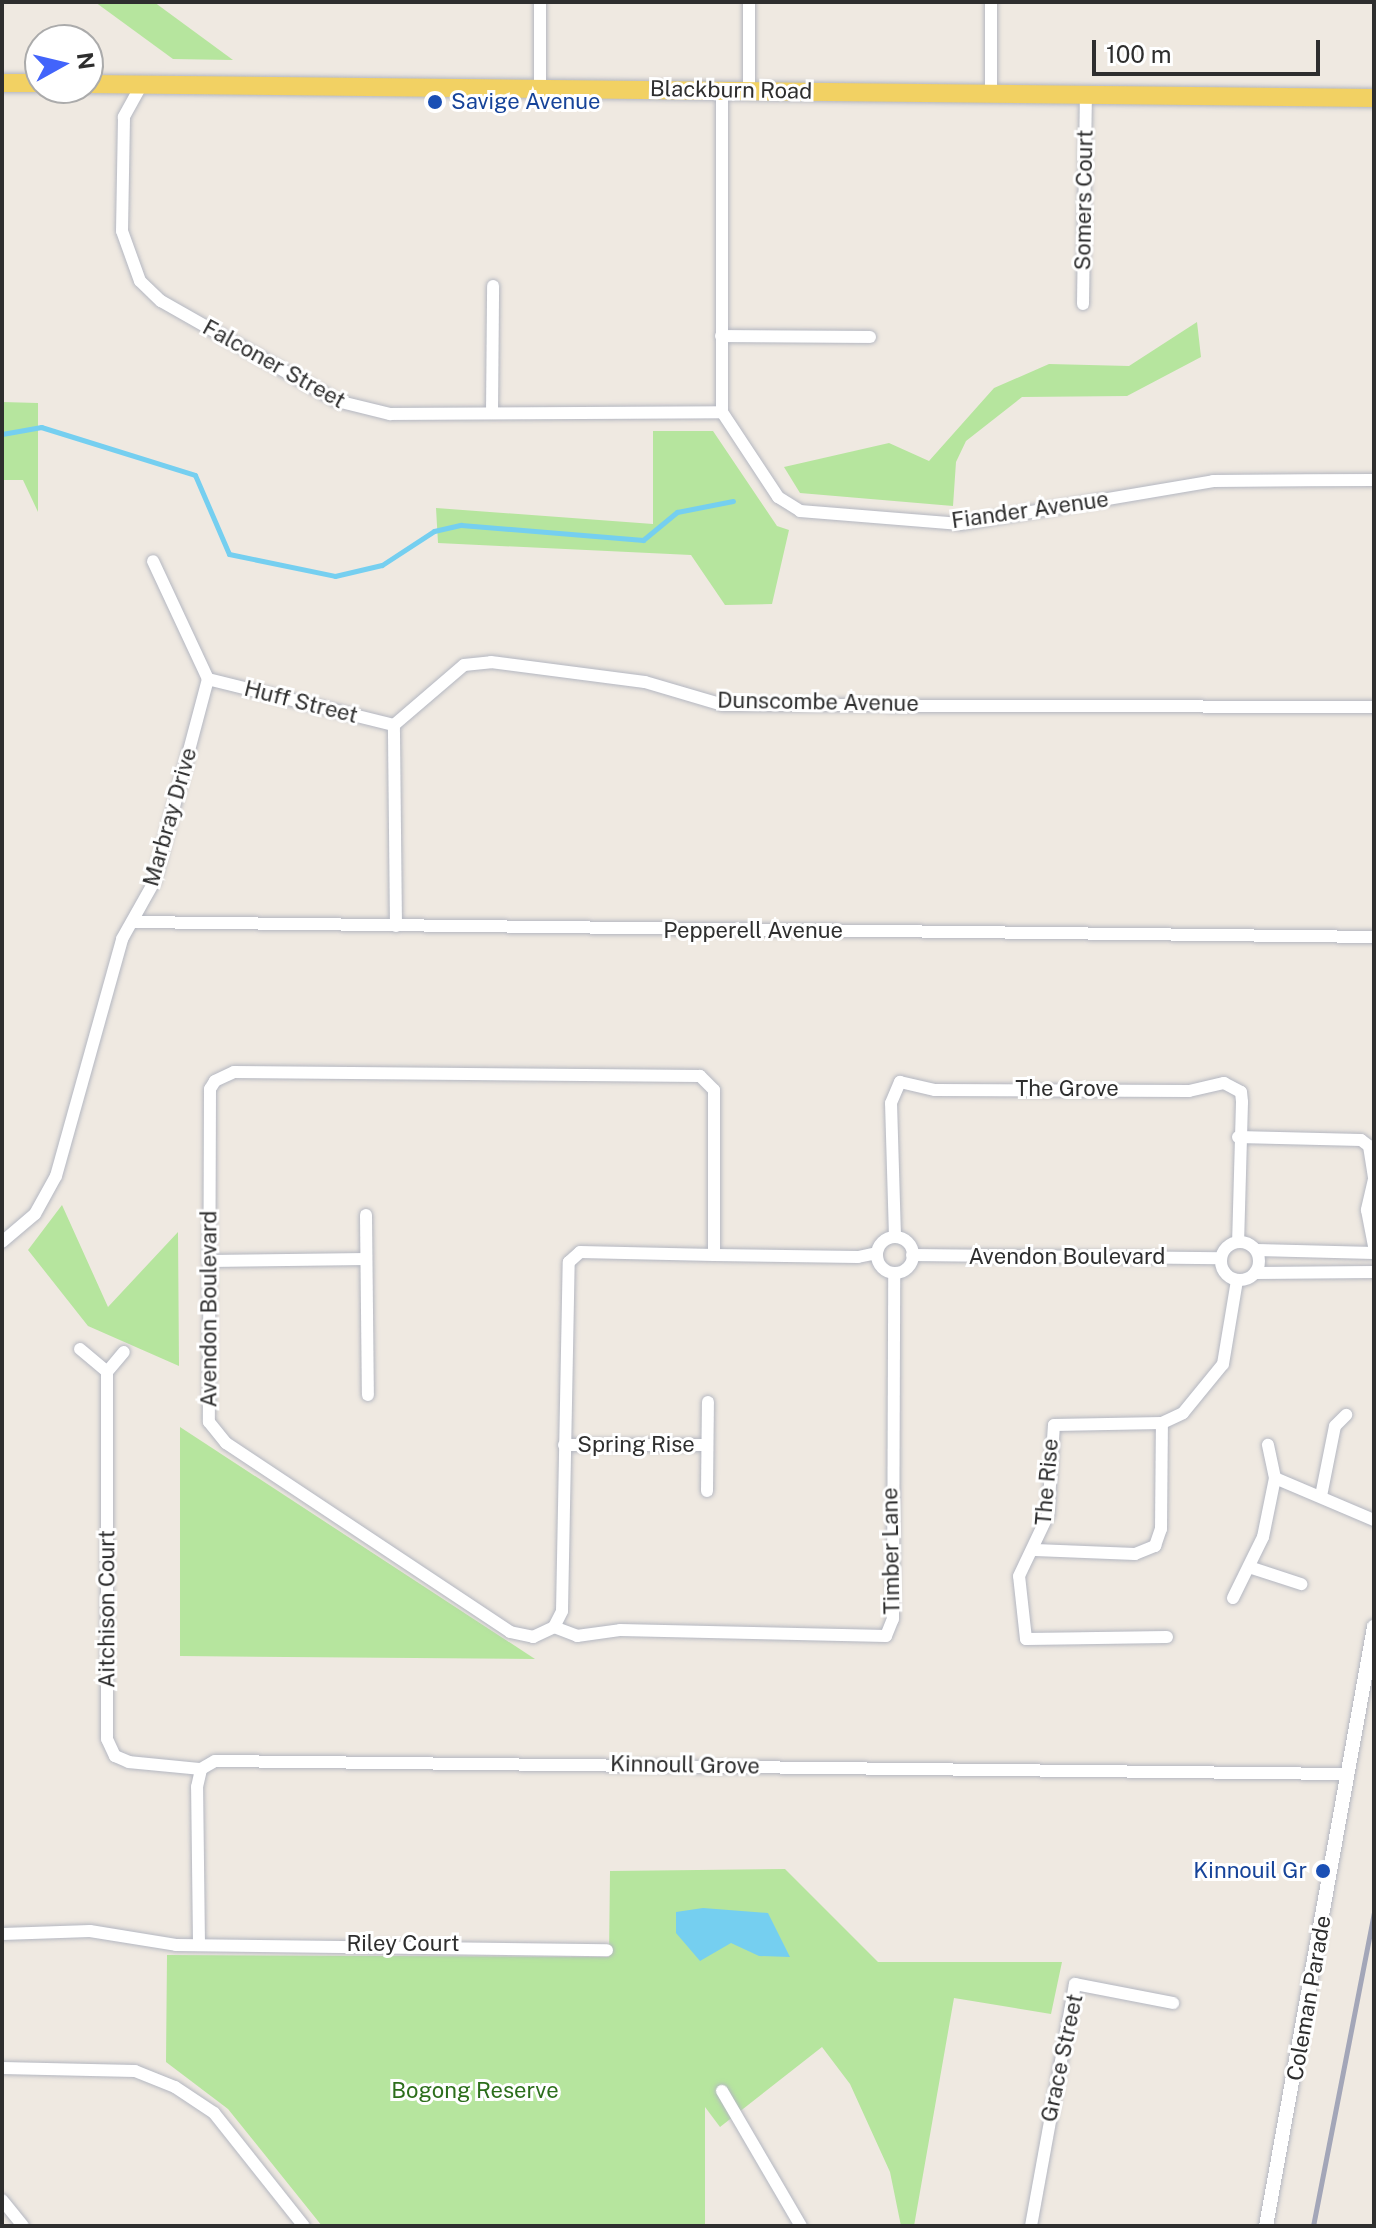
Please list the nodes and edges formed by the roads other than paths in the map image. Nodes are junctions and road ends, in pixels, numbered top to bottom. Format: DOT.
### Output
graph roads {
  1 [pos="540,2"];
  2 [pos="749,2"];
  3 [pos="991,2"];
  4 [pos="2,83"];
  5 [pos="24,83"];
  6 [pos="104,84"];
  7 [pos="142,84"];
  8 [pos="540,88"];
  9 [pos="722,89"];
  10 [pos="749,89"];
  11 [pos="991,96"];
  12 [pos="1086,96"];
  13 [pos="1374,98"];
  14 [pos="493,286"];
  15 [pos="1083,304"];
  16 [pos="721,336"];
  17 [pos="870,337"];
  18 [pos="722,412"];
  19 [pos="492,413"];
  20 [pos="1374,480"];
  21 [pos="153,561"];
  22 [pos="208,679"];
  23 [pos="1374,707"];
  24 [pos="394,725"];
  25 [pos="133,922"];
  26 [pos="396,926"];
  27 [pos="1374,937"];
  28 [pos="1238,1137"];
  29 [pos="366,1215"];
  30 [pos="895,1237"];
  31 [pos="1238,1241"];
  32 [pos="2,1242"];
  33 [pos="1374,1245"];
  34 [pos="1257,1250"];
  35 [pos="877,1253"];
  36 [pos="1374,1253"];
  37 [pos="714,1255"];
  38 [pos="912,1255"];
  39 [pos="1221,1258"];
  40 [pos="366,1259"];
  41 [pos="209,1261"];
  42 [pos="1374,1272"];
  43 [pos="894,1273"];
  44 [pos="1255,1273"];
  45 [pos="1237,1280"];
  46 [pos="80,1349"];
  47 [pos="124,1352"];
  48 [pos="107,1372"];
  49 [pos="368,1395"];
  50 [pos="708,1402"];
  51 [pos="1346,1415"];
  52 [pos="1162,1423"];
  53 [pos="564,1445"];
  54 [pos="707,1445"];
  55 [pos="1268,1445"];
  56 [pos="1275,1478"];
  57 [pos="707,1491"];
  58 [pos="1321,1496"];
  59 [pos="1374,1520"];
  60 [pos="1035,1550"];
  61 [pos="1252,1568"];
  62 [pos="1301,1584"];
  63 [pos="1233,1598"];
  64 [pos="554,1627"];
  65 [pos="1374,1627"];
  66 [pos="1167,1637"];
  67 [pos="201,1769"];
  68 [pos="1347,1774"];
  69 [pos="2,1934"];
  70 [pos="199,1944"];
  71 [pos="607,1950"];
  72 [pos="1173,2003"];
  73 [pos="2,2068"];
  74 [pos="722,2091"];
  75 [pos="2,2200"];
  76 [pos="23,2226"];
  77 [pos="304,2226"];
  78 [pos="801,2226"];
  79 [pos="1031,2226"];
  80 [pos="1266,2226"];
  1 -- 8 [label="street"];
  2 -- 10 [label="street"];
  3 -- 11 [label="street"];
  4 -- 5 [label="main road"];
  6 -- 7 [label="main road, Blackburn Road"];
  7 -- 8 [label="main road, Blackburn Road"];
  7 -- 19 [label="street, Falconer Street"];
  8 -- 9 [label="main road, Blackburn Road"];
  9 -- 10 [label="main road, Blackburn Road"];
  9 -- 16 [label="street"];
  10 -- 11 [label="main road, Blackburn Road"];
  11 -- 12 [label="main road, Blackburn Road"];
  12 -- 13 [label="main road, Blackburn Road"];
  12 -- 15 [label="street, Somers Court"];
  14 -- 19 [label="street"];
  16 -- 17 [label="street"];
  16 -- 18 [label="street"];
  18 -- 19 [label="street, Falconer Street"];
  18 -- 20 [label="street, Fiander Avenue"];
  21 -- 22 [label="street"];
  22 -- 24 [label="street, Huff Street"];
  22 -- 25 [label="street, Marbray Drive"];
  23 -- 24 [label="street, Dunscombe Avenue"];
  24 -- 26 [label="street"];
  25 -- 26 [label="street, Pepperell Avenue"];
  25 -- 32 [label="street, Marbray Drive"];
  26 -- 27 [label="street, Pepperell Avenue"];
  28 -- 30 [label="street, The Grove"];
  28 -- 31 [label="street, The Grove"];
  28 -- 33 [label="street"];
  29 -- 40 [label="street"];
  30 -- 35 [label="street"];
  30 -- 38 [label="street"];
  31 -- 34 [label="street"];
  31 -- 39 [label="street"];
  34 -- 36 [label="street"];
  34 -- 44 [label="street"];
  35 -- 37 [label="street"];
  35 -- 43 [label="street"];
  37 -- 41 [label="street, Avendon Boulevard"];
  37 -- 53 [label="street"];
  38 -- 39 [label="street, Avendon Boulevard"];
  38 -- 43 [label="street"];
  39 -- 45 [label="street"];
  40 -- 41 [label="street"];
  40 -- 49 [label="street"];
  41 -- 64 [label="street, Avendon Boulevard"];
  42 -- 44 [label="street"];
  43 -- 64 [label="street, Timber Lane"];
  44 -- 45 [label="street"];
  45 -- 52 [label="street"];
  46 -- 48 [label="street"];
  47 -- 48 [label="street"];
  48 -- 67 [label="street, Aitchison Court"];
  50 -- 54 [label="street, Spring Rise"];
  51 -- 58 [label="street"];
  52 -- 60 [label="street, The Rise"];
  52 -- 60 [label="street, The Rise"];
  53 -- 54 [label="street, Spring Rise"];
  53 -- 64 [label="street"];
  54 -- 57 [label="street, Spring Rise"];
  55 -- 56 [label="street"];
  56 -- 58 [label="street"];
  56 -- 61 [label="street"];
  58 -- 59 [label="street"];
  60 -- 66 [label="street, The Rise"];
  61 -- 62 [label="street"];
  61 -- 63 [label="street"];
  65 -- 68 [label="street, Coleman Parade"];
  67 -- 68 [label="street, Kinnoull Grove"];
  67 -- 70 [label="street"];
  68 -- 80 [label="street, Coleman Parade"];
  69 -- 70 [label="street, Riley Court"];
  70 -- 71 [label="street, Riley Court"];
  72 -- 79 [label="street, Grace Street"];
  73 -- 77 [label="street"];
  74 -- 78 [label="street"];
  75 -- 76 [label="street"];
}
